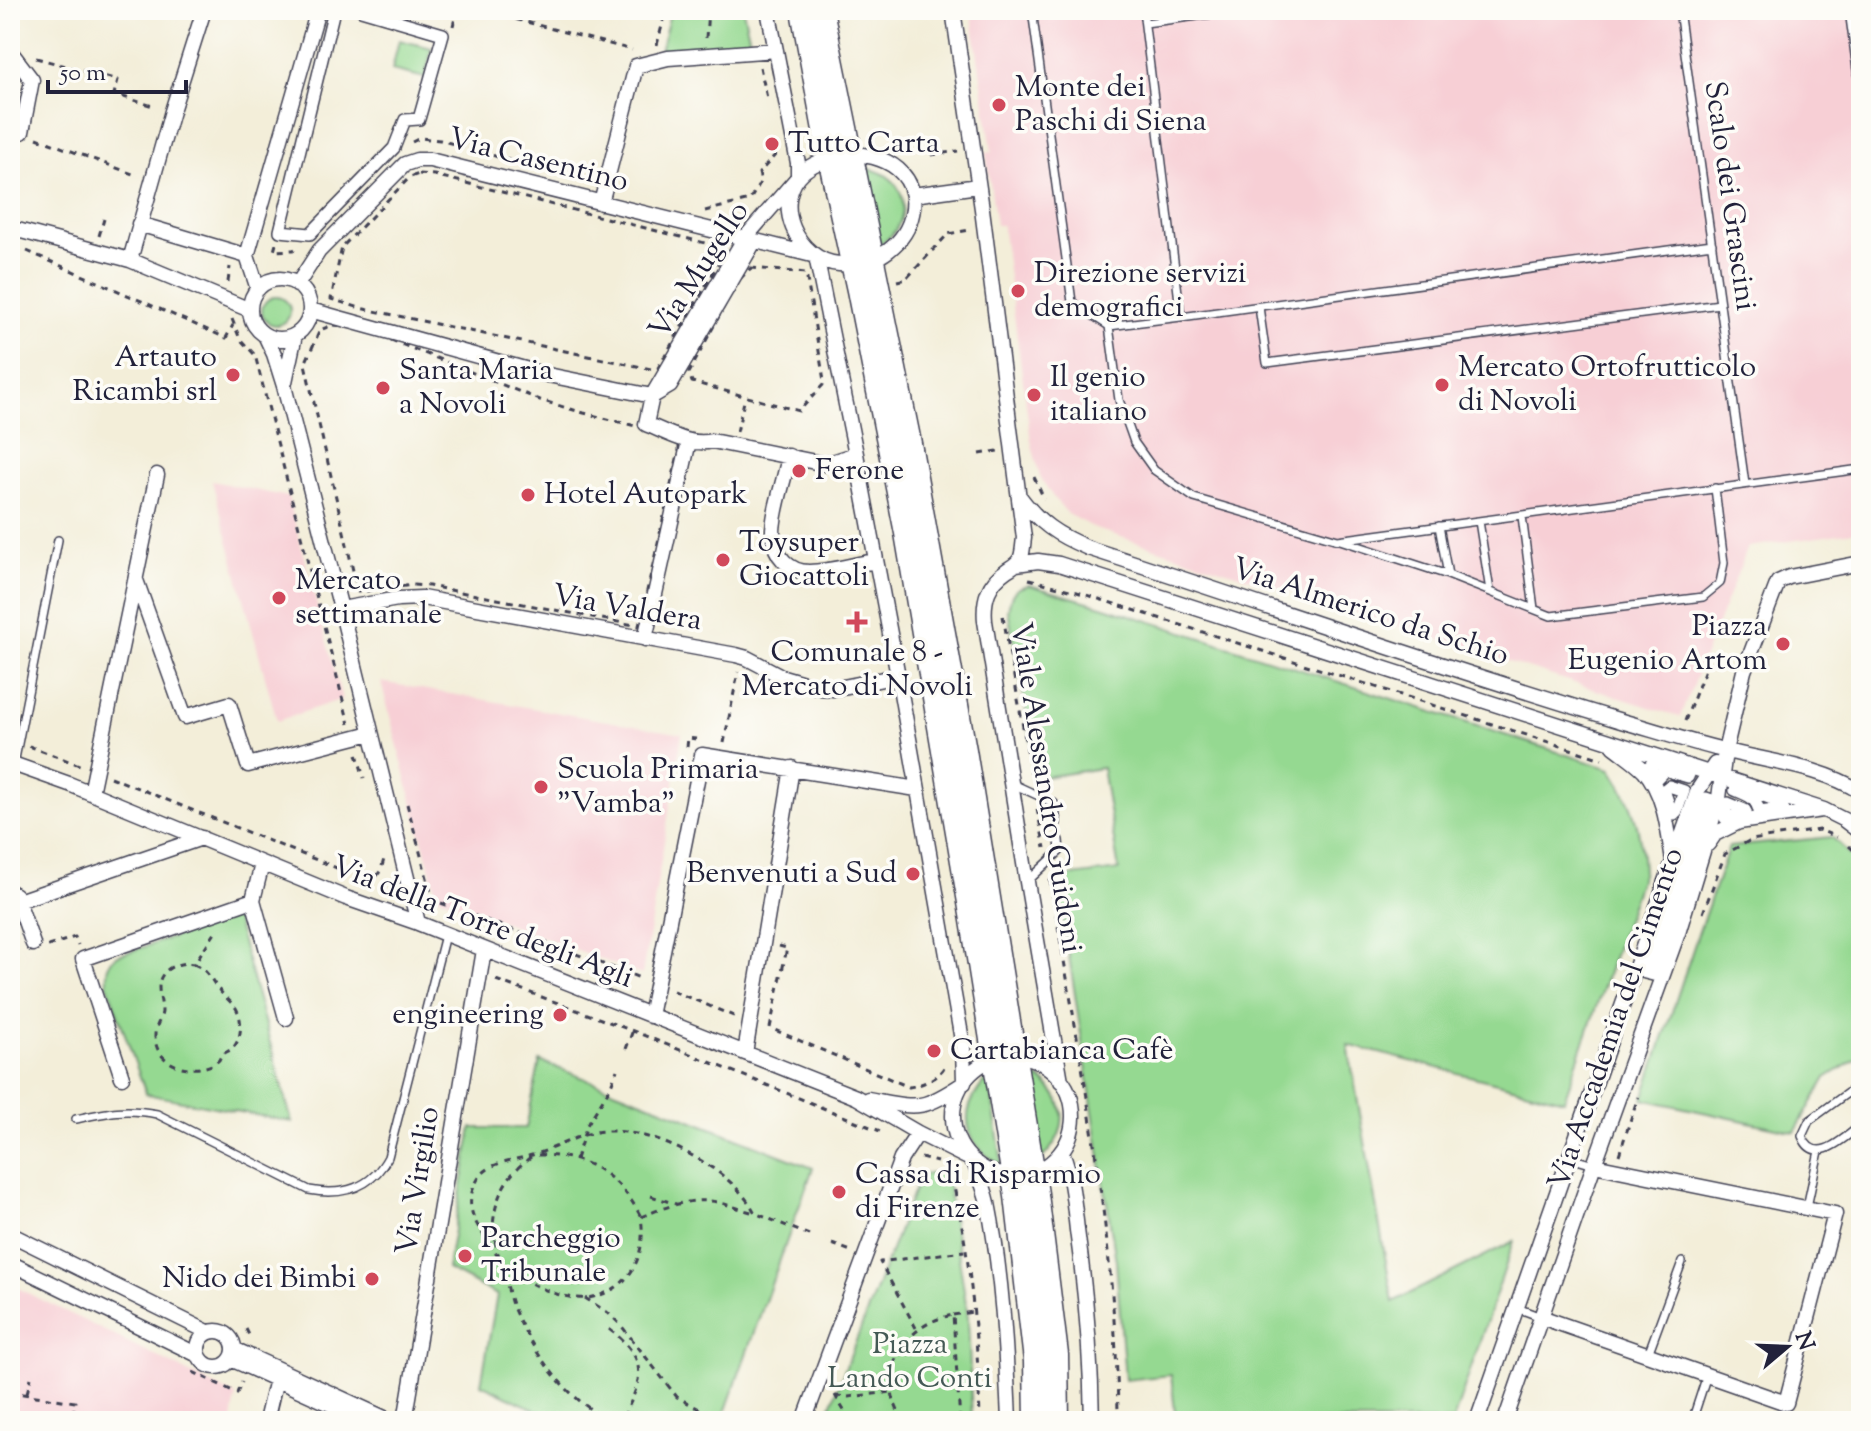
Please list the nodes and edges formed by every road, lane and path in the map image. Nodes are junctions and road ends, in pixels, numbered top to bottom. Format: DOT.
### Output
graph roads {
  1 [pos="204,10"];
  2 [pos="318,10"];
  3 [pos="334,10"];
  4 [pos="361,10"];
  5 [pos="481,10"];
  6 [pos="666,10"];
  7 [pos="708,10"];
  8 [pos="768,10"];
  9 [pos="803,10"];
  10 [pos="821,10"];
  11 [pos="953,10"];
  12 [pos="1032,10"];
  13 [pos="1143,10"];
  14 [pos="1243,10"];
  15 [pos="1679,10"];
  16 [pos="1849,10"];
  17 [pos="1145,23"];
  18 [pos="776,50"];
  19 [pos="10,51"];
  20 [pos="705,55"];
  21 [pos="661,56"];
  22 [pos="33,58"];
  23 [pos="758,60"];
  24 [pos="1861,100"];
  25 [pos="770,108"];
  26 [pos="172,111"];
  27 [pos="22,132"];
  28 [pos="778,138"];
  29 [pos="958,151"];
  30 [pos="931,155"];
  31 [pos="840,156"];
  32 [pos="798,177"];
  33 [pos="151,181"];
  34 [pos="978,186"];
  35 [pos="913,195"];
  36 [pos="601,203"];
  37 [pos="696,213"];
  38 [pos="104,219"];
  39 [pos="139,224"];
  40 [pos="10,228"];
  41 [pos="976,229"];
  42 [pos="99,236"];
  43 [pos="749,240"];
  44 [pos="303,242"];
  45 [pos="1712,244"];
  46 [pos="721,247"];
  47 [pos="23,249"];
  48 [pos="274,251"];
  49 [pos="247,256"];
  50 [pos="816,256"];
  51 [pos="130,260"];
  52 [pos="232,260"];
  53 [pos="862,261"];
  54 [pos="228,282"];
  55 [pos="893,282"];
  56 [pos="297,285"];
  57 [pos="258,289"];
  58 [pos="1720,304"];
  59 [pos="1259,307"];
  60 [pos="250,310"];
  61 [pos="310,310"];
  62 [pos="231,311"];
  63 [pos="1181,317"];
  64 [pos="233,325"];
  65 [pos="1109,326"];
  66 [pos="265,335"];
  67 [pos="295,335"];
  68 [pos="284,386"];
  69 [pos="652,396"];
  70 [pos="745,397"];
  71 [pos="651,429"];
  72 [pos="689,441"];
  73 [pos="733,445"];
  74 [pos="1002,451"];
  75 [pos="856,454"];
  76 [pos="980,454"];
  77 [pos="789,456"];
  78 [pos="1861,469"];
  79 [pos="157,475"];
  80 [pos="1745,484"];
  81 [pos="1715,488"];
  82 [pos="1017,494"];
  83 [pos="1522,516"];
  84 [pos="1479,521"];
  85 [pos="1439,526"];
  86 [pos="58,540"];
  87 [pos="1338,540"];
  88 [pos="876,561"];
  89 [pos="1861,563"];
  90 [pos="1019,571"];
  91 [pos="1448,575"];
  92 [pos="136,580"];
  93 [pos="1490,591"];
  94 [pos="358,592"];
  95 [pos="1001,605"];
  96 [pos="341,609"];
  97 [pos="1534,609"];
  98 [pos="645,639"];
  99 [pos="1707,664"];
  100 [pos="738,669"];
  101 [pos="898,676"];
  102 [pos="1685,721"];
  103 [pos="371,733"];
  104 [pos="1600,737"];
  105 [pos="353,738"];
  106 [pos="700,740"];
  107 [pos="18,742"];
  108 [pos="724,743"];
  109 [pos="1725,751"];
  110 [pos="685,753"];
  111 [pos="1601,759"];
  112 [pos="12,764"];
  113 [pos="82,766"];
  114 [pos="792,768"];
  115 [pos="1717,774"];
  116 [pos="107,776"];
  117 [pos="366,781"];
  118 [pos="1012,784"];
  119 [pos="917,789"];
  120 [pos="1861,792"];
  121 [pos="91,793"];
  122 [pos="1035,794"];
  123 [pos="1712,800"];
  124 [pos="1824,810"];
  125 [pos="1057,823"];
  126 [pos="1861,833"];
  127 [pos="202,838"];
  128 [pos="1059,840"];
  129 [pos="1861,857"];
  130 [pos="384,858"];
  131 [pos="1048,862"];
  132 [pos="262,864"];
  133 [pos="1674,864"];
  134 [pos="1698,867"];
  135 [pos="1027,882"];
  136 [pos="14,896"];
  137 [pos="253,900"];
  138 [pos="433,900"];
  139 [pos="224,910"];
  140 [pos="418,923"];
  141 [pos="1699,923"];
  142 [pos="445,935"];
  143 [pos="763,942"];
  144 [pos="33,944"];
  145 [pos="484,950"];
  146 [pos="83,959"];
  147 [pos="194,964"];
  148 [pos="479,980"];
  149 [pos="656,984"];
  150 [pos="645,1014"];
  151 [pos="286,1018"];
  152 [pos="740,1018"];
  153 [pos="633,1031"];
  154 [pos="626,1049"];
  155 [pos="745,1053"];
  156 [pos="948,1056"];
  157 [pos="1004,1058"];
  158 [pos="617,1070"];
  159 [pos="122,1077"];
  160 [pos="1061,1081"];
  161 [pos="964,1082"];
  162 [pos="1861,1083"];
  163 [pos="856,1097"];
  164 [pos="76,1119"];
  165 [pos="1861,1125"];
  166 [pos="918,1133"];
  167 [pos="584,1135"];
  168 [pos="891,1136"];
  169 [pos="1819,1151"];
  170 [pos="1062,1152"];
  171 [pos="533,1155"];
  172 [pos="1570,1158"];
  173 [pos="576,1159"];
  174 [pos="974,1161"];
  175 [pos="915,1164"];
  176 [pos="1608,1164"];
  177 [pos="1023,1175"];
  178 [pos="651,1196"];
  179 [pos="676,1204"];
  180 [pos="1807,1208"];
  181 [pos="755,1213"];
  182 [pos="641,1217"];
  183 [pos="10,1234"];
  184 [pos="809,1235"];
  185 [pos="832,1244"];
  186 [pos="964,1251"];
  187 [pos="853,1252"];
  188 [pos="500,1261"];
  189 [pos="1682,1262"];
  190 [pos="10,1263"];
  191 [pos="585,1298"];
  192 [pos="1517,1308"];
  193 [pos="973,1311"];
  194 [pos="953,1315"];
  195 [pos="1541,1317"];
  196 [pos="609,1329"];
  197 [pos="917,1329"];
  198 [pos="208,1332"];
  199 [pos="233,1354"];
  200 [pos="1648,1354"];
  201 [pos="198,1355"];
  202 [pos="1707,1375"];
  203 [pos="31,1378"];
  204 [pos="276,1379"];
  205 [pos="10,1392"];
  206 [pos="892,1392"];
  207 [pos="27,1394"];
  208 [pos="705,1412"];
  209 [pos="72,1421"];
  210 [pos="266,1421"];
  211 [pos="368,1421"];
  212 [pos="391,1421"];
  213 [pos="405,1421"];
  214 [pos="610,1421"];
  215 [pos="621,1421"];
  216 [pos="692,1421"];
  217 [pos="730,1421"];
  218 [pos="804,1421"];
  219 [pos="850,1421"];
  220 [pos="904,1421"];
  221 [pos="960,1421"];
  222 [pos="980,1421"];
  223 [pos="1009,1421"];
  224 [pos="1037,1421"];
  225 [pos="1057,1421"];
  226 [pos="1092,1421"];
  227 [pos="1118,1421"];
  228 [pos="1477,1421"];
  229 [pos="1505,1421"];
  230 [pos="1692,1421"];
  1 -- 26 [label="street"];
  2 -- 49 [label="street"];
  3 -- 4 [label="street"];
  5 -- 21 [label="path"];
  6 -- 21 [label="path"];
  7 -- 20 [label="path"];
  8 -- 18 [label="street"];
  9 -- 31 [label="main road"];
  10 -- 31 [label="main road"];
  11 -- 34 [label="street"];
  12 -- 65 [label="lane"];
  13 -- 17 [label="lane"];
  14 -- 17 [label="lane"];
  15 -- 45 [label="lane, Scalo dei Grascini"];
  16 -- 24 [label="lane"];
  17 -- 63 [label="lane"];
  18 -- 20 [label="street"];
  18 -- 32 [label="street"];
  19 -- 27 [label="street"];
  20 -- 21 [label="street"];
  21 -- 36 [label="street"];
  22 -- 26 [label="path"];
  23 -- 25 [label="path"];
  26 -- 33 [label="street"];
  27 -- 33 [label="path"];
  28 -- 37 [label="path"];
  29 -- 30 [label="path"];
  31 -- 32 [label="street"];
  31 -- 35 [label="street"];
  31 -- 53 [label="main road"];
  32 -- 43 [label="street, Via Mugello"];
  32 -- 50 [label="street"];
  33 -- 39 [label="street"];
  34 -- 35 [label="street"];
  34 -- 82 [label="street"];
  35 -- 53 [label="street"];
  36 -- 43 [label="street, Via Casentino"];
  36 -- 56 [label="street, Via Casentino"];
  38 -- 42 [label="path"];
  39 -- 49 [label="street"];
  39 -- 51 [label="street"];
  40 -- 51 [label="street"];
  41 -- 55 [label="path"];
  43 -- 50 [label="street, Via Casentino"];
  43 -- 69 [label="street, Via Mugello"];
  44 -- 48 [label="path"];
  45 -- 58 [label="lane, Scalo dei Grascini"];
  45 -- 59 [label="lane"];
  46 -- 46 [label="path"];
  47 -- 64 [label="path"];
  49 -- 57 [label="street"];
  50 -- 53 [label="street"];
  50 -- 75 [label="street"];
  51 -- 60 [label="street"];
  52 -- 54 [label="path"];
  53 -- 157 [label="main road"];
  56 -- 57 [label="street"];
  56 -- 61 [label="street"];
  57 -- 60 [label="street"];
  58 -- 59 [label="lane"];
  58 -- 80 [label="lane, Scalo dei Grascini"];
  59 -- 63 [label="lane"];
  60 -- 66 [label="street"];
  61 -- 67 [label="street"];
  61 -- 69 [label="street"];
  62 -- 64 [label="path"];
  63 -- 65 [label="lane"];
  64 -- 105 [label="path"];
  65 -- 87 [label="lane"];
  66 -- 67 [label="street"];
  66 -- 68 [label="street"];
  67 -- 68 [label="street"];
  68 -- 96 [label="street"];
  69 -- 72 [label="street"];
  70 -- 70 [label="path"];
  70 -- 73 [label="path"];
  71 -- 94 [label="path"];
  72 -- 73 [label="street"];
  72 -- 98 [label="street"];
  73 -- 77 [label="street"];
  74 -- 76 [label="path"];
  75 -- 77 [label="street"];
  75 -- 88 [label="street"];
  77 -- 88 [label="street"];
  78 -- 80 [label="lane"];
  79 -- 92 [label="street"];
  80 -- 81 [label="lane"];
  81 -- 83 [label="lane"];
  81 -- 97 [label="lane"];
  82 -- 90 [label="street"];
  82 -- 109 [label="street, Via Almerico da Schio"];
  83 -- 84 [label="lane"];
  83 -- 97 [label="lane"];
  84 -- 85 [label="lane"];
  84 -- 93 [label="lane"];
  85 -- 87 [label="lane"];
  85 -- 91 [label="lane"];
  86 -- 107 [label="lane"];
  87 -- 91 [label="lane"];
  88 -- 101 [label="street"];
  89 -- 109 [label="street"];
  90 -- 104 [label="street, Via Almerico da Schio"];
  90 -- 111 [label="path"];
  90 -- 118 [label="street, Viale Alessandro Guidoni"];
  91 -- 93 [label="lane"];
  92 -- 105 [label="street"];
  92 -- 121 [label="street"];
  93 -- 97 [label="lane"];
  95 -- 122 [label="path"];
  96 -- 98 [label="street, Via Valdera"];
  96 -- 103 [label="street"];
  98 -- 101 [label="street, Via Valdera"];
  99 -- 102 [label="path"];
  100 -- 108 [label="path"];
  101 -- 119 [label="street"];
  103 -- 105 [label="street"];
  103 -- 140 [label="street"];
  104 -- 115 [label="street, Via Almerico da Schio"];
  104 -- 133 [label="street, Via Accademia del Cimento"];
  105 -- 117 [label="path"];
  106 -- 110 [label="path"];
  107 -- 112 [label="lane"];
  107 -- 113 [label="path"];
  109 -- 115 [label="street, Via Accademia del Cimento"];
  109 -- 120 [label="street, Via Almerico da Schio"];
  112 -- 121 [label="street, Via della Torre degli Agli"];
  114 -- 119 [label="street"];
  114 -- 143 [label="street"];
  114 -- 149 [label="street"];
  115 -- 124 [label="street, Via Almerico da Schio"];
  115 -- 133 [label="street, Via Accademia del Cimento"];
  115 -- 134 [label="street, Via Accademia del Cimento"];
  116 -- 130 [label="path"];
  118 -- 122 [label="lane"];
  118 -- 135 [label="street, Viale Alessandro Guidoni"];
  119 -- 161 [label="street"];
  121 -- 127 [label="street, Via della Torre degli Agli"];
  122 -- 125 [label="lane"];
  122 -- 131 [label="path"];
  123 -- 123 [label="street"];
  124 -- 126 [label="street, Via Almerico da Schio"];
  124 -- 134 [label="street"];
  127 -- 132 [label="street, Via della Torre degli Agli"];
  127 -- 136 [label="street"];
  128 -- 131 [label="lane"];
  129 -- 141 [label="path"];
  131 -- 135 [label="lane"];
  131 -- 227 [label="path"];
  132 -- 137 [label="street"];
  132 -- 140 [label="street, Via della Torre degli Agli"];
  133 -- 172 [label="street, Via Accademia del Cimento"];
  134 -- 176 [label="street, Via Accademia del Cimento"];
  135 -- 160 [label="street, Viale Alessandro Guidoni"];
  136 -- 144 [label="street"];
  137 -- 139 [label="street"];
  137 -- 151 [label="street"];
  138 -- 149 [label="path"];
  139 -- 146 [label="street"];
  139 -- 147 [label="path"];
  140 -- 142 [label="street, Via della Torre degli Agli"];
  142 -- 145 [label="street, Via della Torre degli Agli"];
  142 -- 164 [label="lane"];
  143 -- 155 [label="street"];
  143 -- 156 [label="path"];
  144 -- 146 [label="path"];
  145 -- 148 [label="street, Via Virgilio"];
  145 -- 150 [label="street, Via della Torre degli Agli"];
  146 -- 159 [label="street"];
  147 -- 147 [label="path"];
  148 -- 153 [label="path"];
  148 -- 213 [label="street, Via Virgilio"];
  149 -- 150 [label="street"];
  149 -- 152 [label="path"];
  150 -- 153 [label="path"];
  150 -- 155 [label="street, Via della Torre degli Agli"];
  153 -- 154 [label="path"];
  153 -- 168 [label="path"];
  155 -- 163 [label="street, Via della Torre degli Agli"];
  157 -- 160 [label="street"];
  157 -- 161 [label="street"];
  157 -- 177 [label="main road"];
  158 -- 167 [label="path"];
  160 -- 170 [label="street, Viale Alessandro Guidoni"];
  161 -- 163 [label="street, Via della Torre degli Agli"];
  161 -- 174 [label="street"];
  162 -- 169 [label="lane"];
  163 -- 166 [label="street, Via della Torre degli Agli"];
  165 -- 169 [label="lane"];
  166 -- 174 [label="street, Via della Torre degli Agli"];
  166 -- 218 [label="street"];
  167 -- 171 [label="path"];
  167 -- 173 [label="path"];
  167 -- 181 [label="path"];
  169 -- 180 [label="lane"];
  170 -- 177 [label="street"];
  170 -- 226 [label="street"];
  171 -- 173 [label="path"];
  171 -- 188 [label="path"];
  171 -- 188 [label="path"];
  172 -- 176 [label="lane"];
  172 -- 192 [label="street, Via Accademia del Cimento"];
  173 -- 182 [label="path"];
  174 -- 177 [label="street"];
  174 -- 223 [label="street"];
  175 -- 186 [label="path"];
  176 -- 176 [label="path"];
  176 -- 180 [label="street"];
  176 -- 195 [label="street, Via Accademia del Cimento"];
  177 -- 224 [label="main road"];
  177 -- 225 [label="main road"];
  178 -- 179 [label="path"];
  179 -- 181 [label="path"];
  179 -- 182 [label="path"];
  180 -- 202 [label="street"];
  181 -- 184 [label="path"];
  182 -- 191 [label="path"];
  183 -- 198 [label="street"];
  185 -- 187 [label="path"];
  186 -- 193 [label="path"];
  186 -- 197 [label="path"];
  188 -- 191 [label="path"];
  188 -- 214 [label="path"];
  189 -- 200 [label="lane"];
  190 -- 201 [label="street"];
  191 -- 208 [label="path"];
  192 -- 195 [label="lane"];
  192 -- 228 [label="street, Via Accademia del Cimento"];
  193 -- 194 [label="path"];
  193 -- 222 [label="path"];
  194 -- 197 [label="path"];
  194 -- 221 [label="path"];
  195 -- 200 [label="street"];
  195 -- 229 [label="street, Via Accademia del Cimento"];
  196 -- 215 [label="path"];
  197 -- 206 [label="path"];
  198 -- 199 [label="street"];
  198 -- 201 [label="street"];
  199 -- 201 [label="street"];
  199 -- 204 [label="street"];
  199 -- 212 [label="street"];
  200 -- 202 [label="street"];
  202 -- 230 [label="lane"];
  203 -- 207 [label="path"];
  204 -- 210 [label="street"];
  204 -- 211 [label="street"];
  205 -- 207 [label="path"];
  206 -- 219 [label="path"];
  206 -- 220 [label="path"];
  207 -- 209 [label="path"];
  208 -- 216 [label="path"];
  208 -- 217 [label="path"];
}
